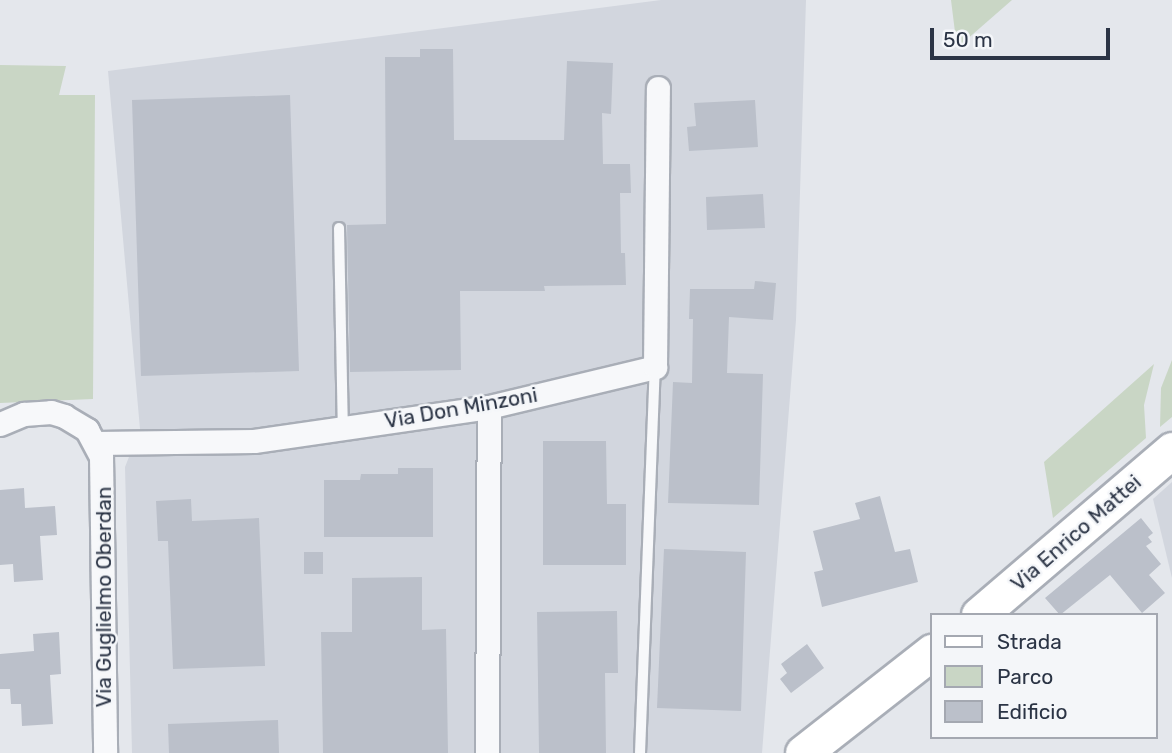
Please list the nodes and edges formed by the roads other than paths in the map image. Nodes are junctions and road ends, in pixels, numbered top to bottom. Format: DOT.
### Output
graph roads {
  1 [pos="658,88"];
  2 [pos="339,228"];
  3 [pos="655,366"];
  4 [pos="489,407"];
  5 [pos="0,424"];
  6 [pos="342,428"];
  7 [pos="96,443"];
  8 [pos="1172,450"];
  9 [pos="981,613"];
  10 [pos="930,654"];
  11 [pos="105,753"];
  12 [pos="487,753"];
  13 [pos="640,753"];
  14 [pos="803,753"];
  1 -- 3 [label="street"];
  2 -- 6 [label="lane"];
  3 -- 4 [label="street, Via Don Minzoni"];
  3 -- 13 [label="lane"];
  4 -- 6 [label="street, Via Don Minzoni"];
  4 -- 12 [label="street"];
  5 -- 7 [label="street"];
  6 -- 7 [label="street, Via Don Minzoni"];
  7 -- 11 [label="street, Via Guglielmo Oberdan"];
  8 -- 9 [label="main road, Via Enrico Mattei"];
  10 -- 14 [label="main road"];
}
